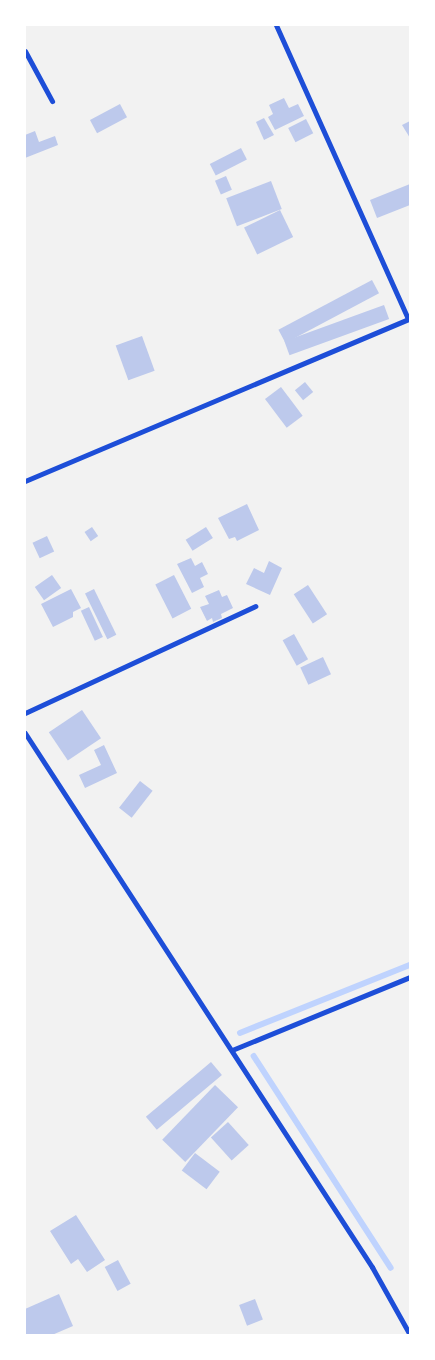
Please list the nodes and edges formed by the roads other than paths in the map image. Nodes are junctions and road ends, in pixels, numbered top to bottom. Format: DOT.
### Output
graph roads {
  1 [pos="276,25"];
  2 [pos="25,51"];
  3 [pos="52,101"];
  4 [pos="409,318"];
  5 [pos="25,481"];
  6 [pos="255,606"];
  7 [pos="25,713"];
  8 [pos="25,733"];
  9 [pos="410,977"];
  10 [pos="232,1050"];
  11 [pos="410,1335"];
  1 -- 4 [label="street"];
  2 -- 3 [label="street"];
  4 -- 5 [label="street"];
  6 -- 7 [label="street"];
  8 -- 10 [label="street"];
  9 -- 10 [label="street"];
  10 -- 11 [label="street"];
}
